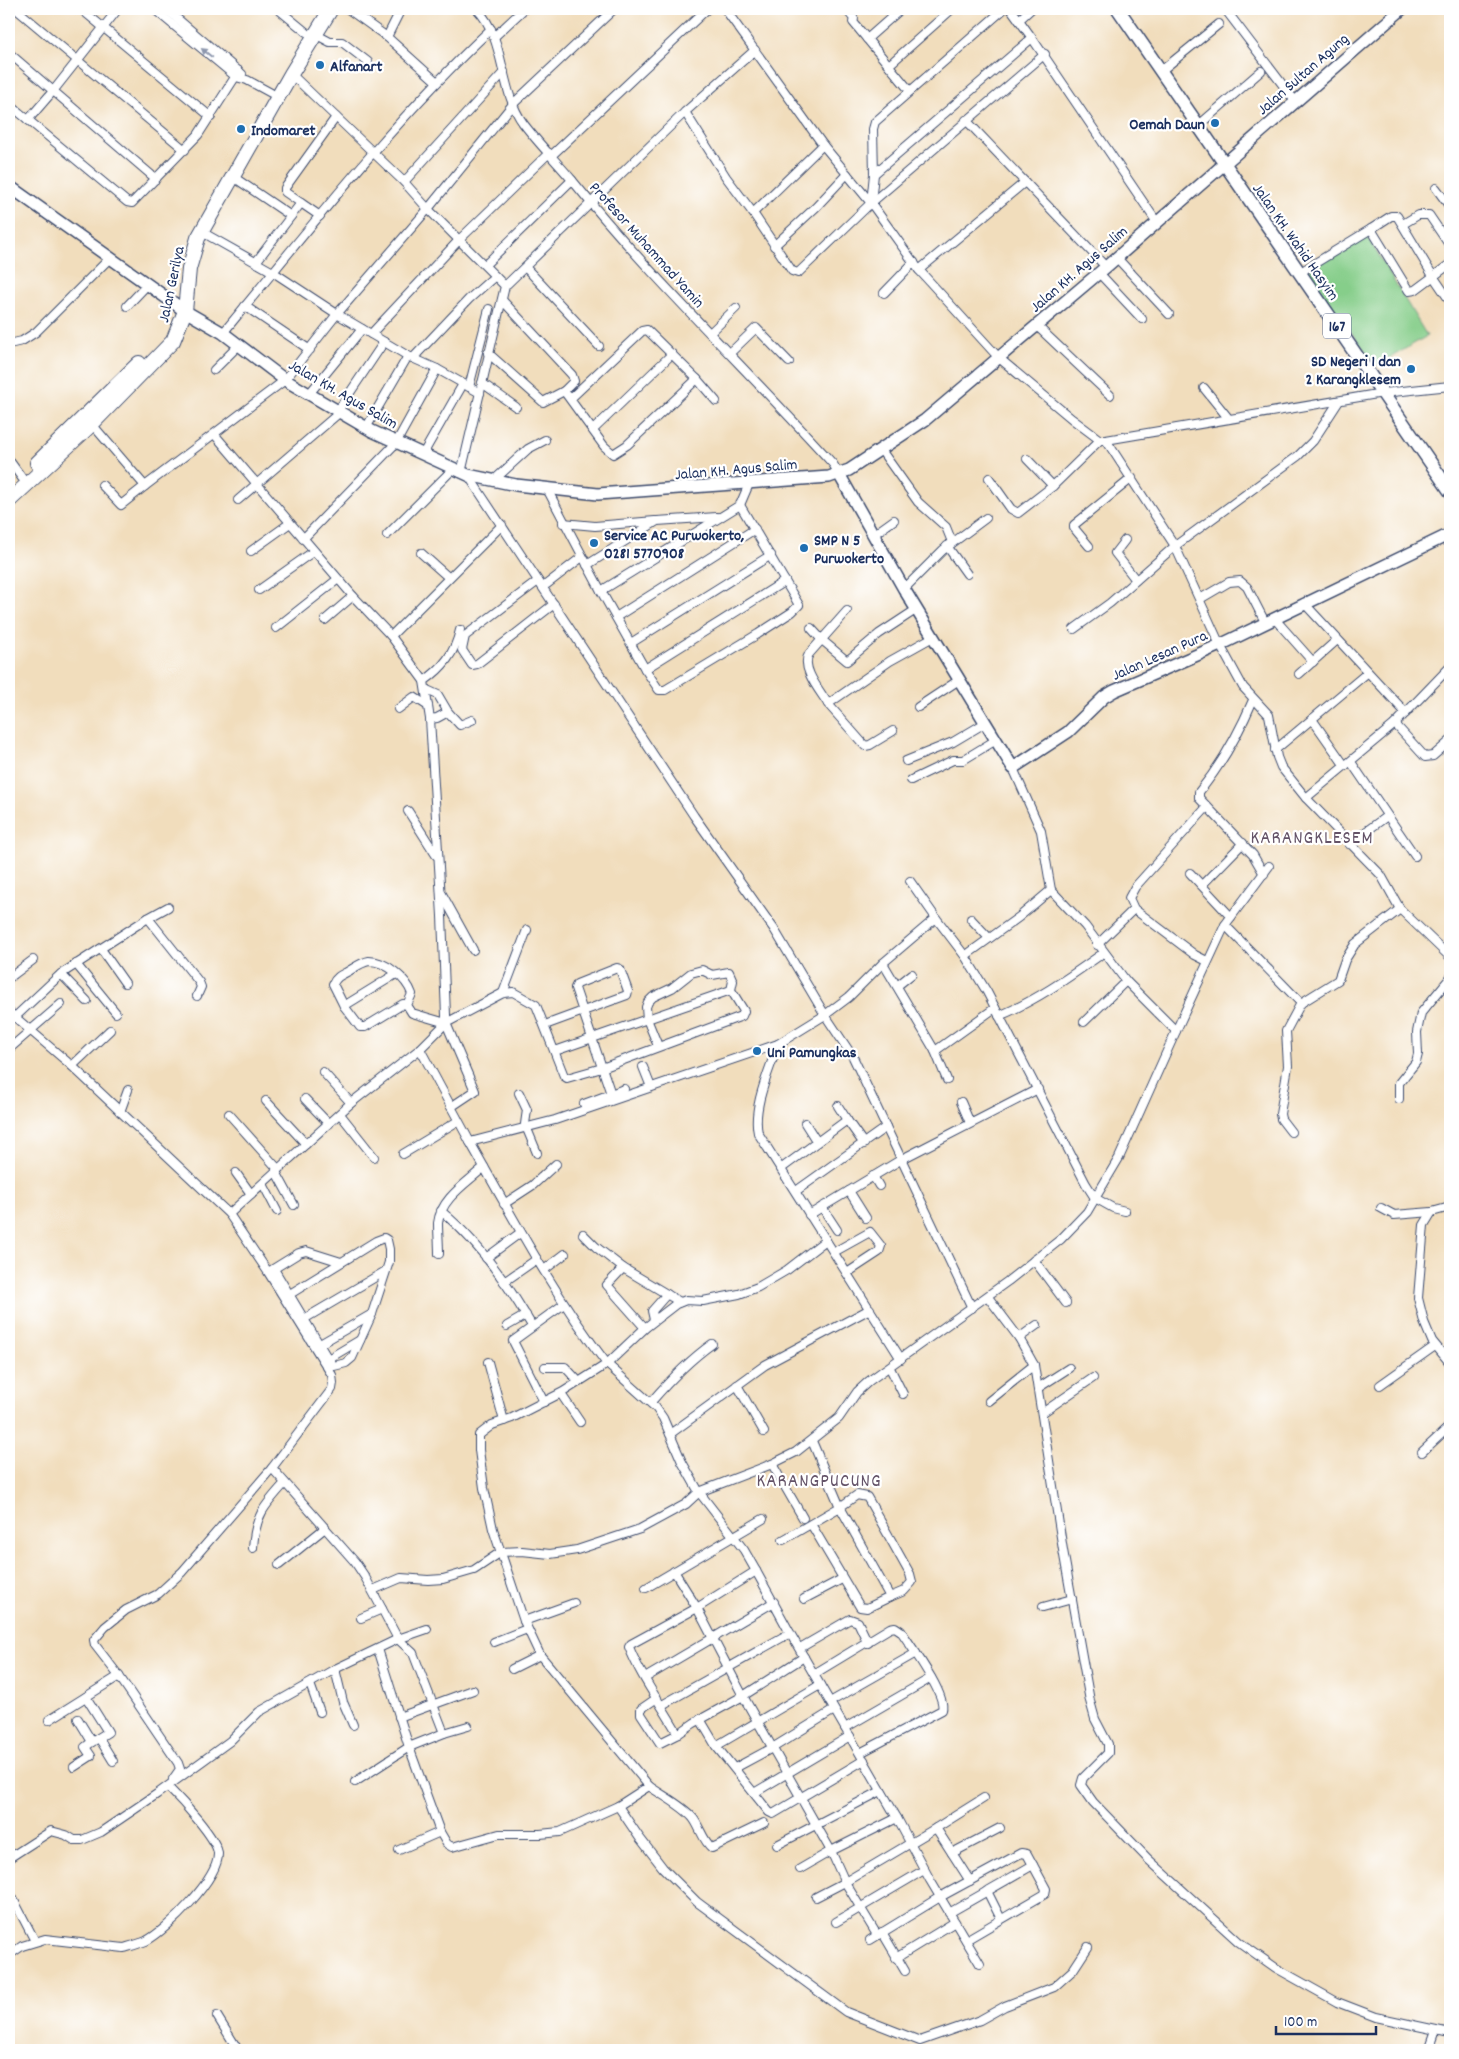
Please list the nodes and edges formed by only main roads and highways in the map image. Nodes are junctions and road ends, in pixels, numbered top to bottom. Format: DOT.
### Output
graph roads {
  1 [pos="320,9"];
  2 [pos="331,9"];
  3 [pos="1118,9"];
  4 [pos="310,33"];
  5 [pos="268,108"];
  6 [pos="216,196"];
  7 [pos="181,307"];
  8 [pos="88,420"];
  9 [pos="9,490"];
  10 [pos="1450,491"];
  11 [pos="9,502"];
  1 -- 4 [label="highway, Jalan Gerilya"];
  2 -- 4 [label="highway, Jalan Gerilya"];
  3 -- 10 [label="main road, Jalan KH. Wahid Hasyim / 167"];
  4 -- 5 [label="highway, Jalan Gerilya"];
  4 -- 5 [label="highway, Jalan Gerilya"];
  5 -- 6 [label="highway, Jalan Gerilya"];
  5 -- 6 [label="highway, Jalan Gerilya"];
  6 -- 7 [label="highway, Jalan Gerilya"];
  6 -- 7 [label="highway, Jalan Gerilya"];
  7 -- 8 [label="highway, Jalan Gerilya"];
  8 -- 9 [label="highway, Jalan Gerilya"];
  8 -- 11 [label="highway, Jalan Gerilya"];
}
